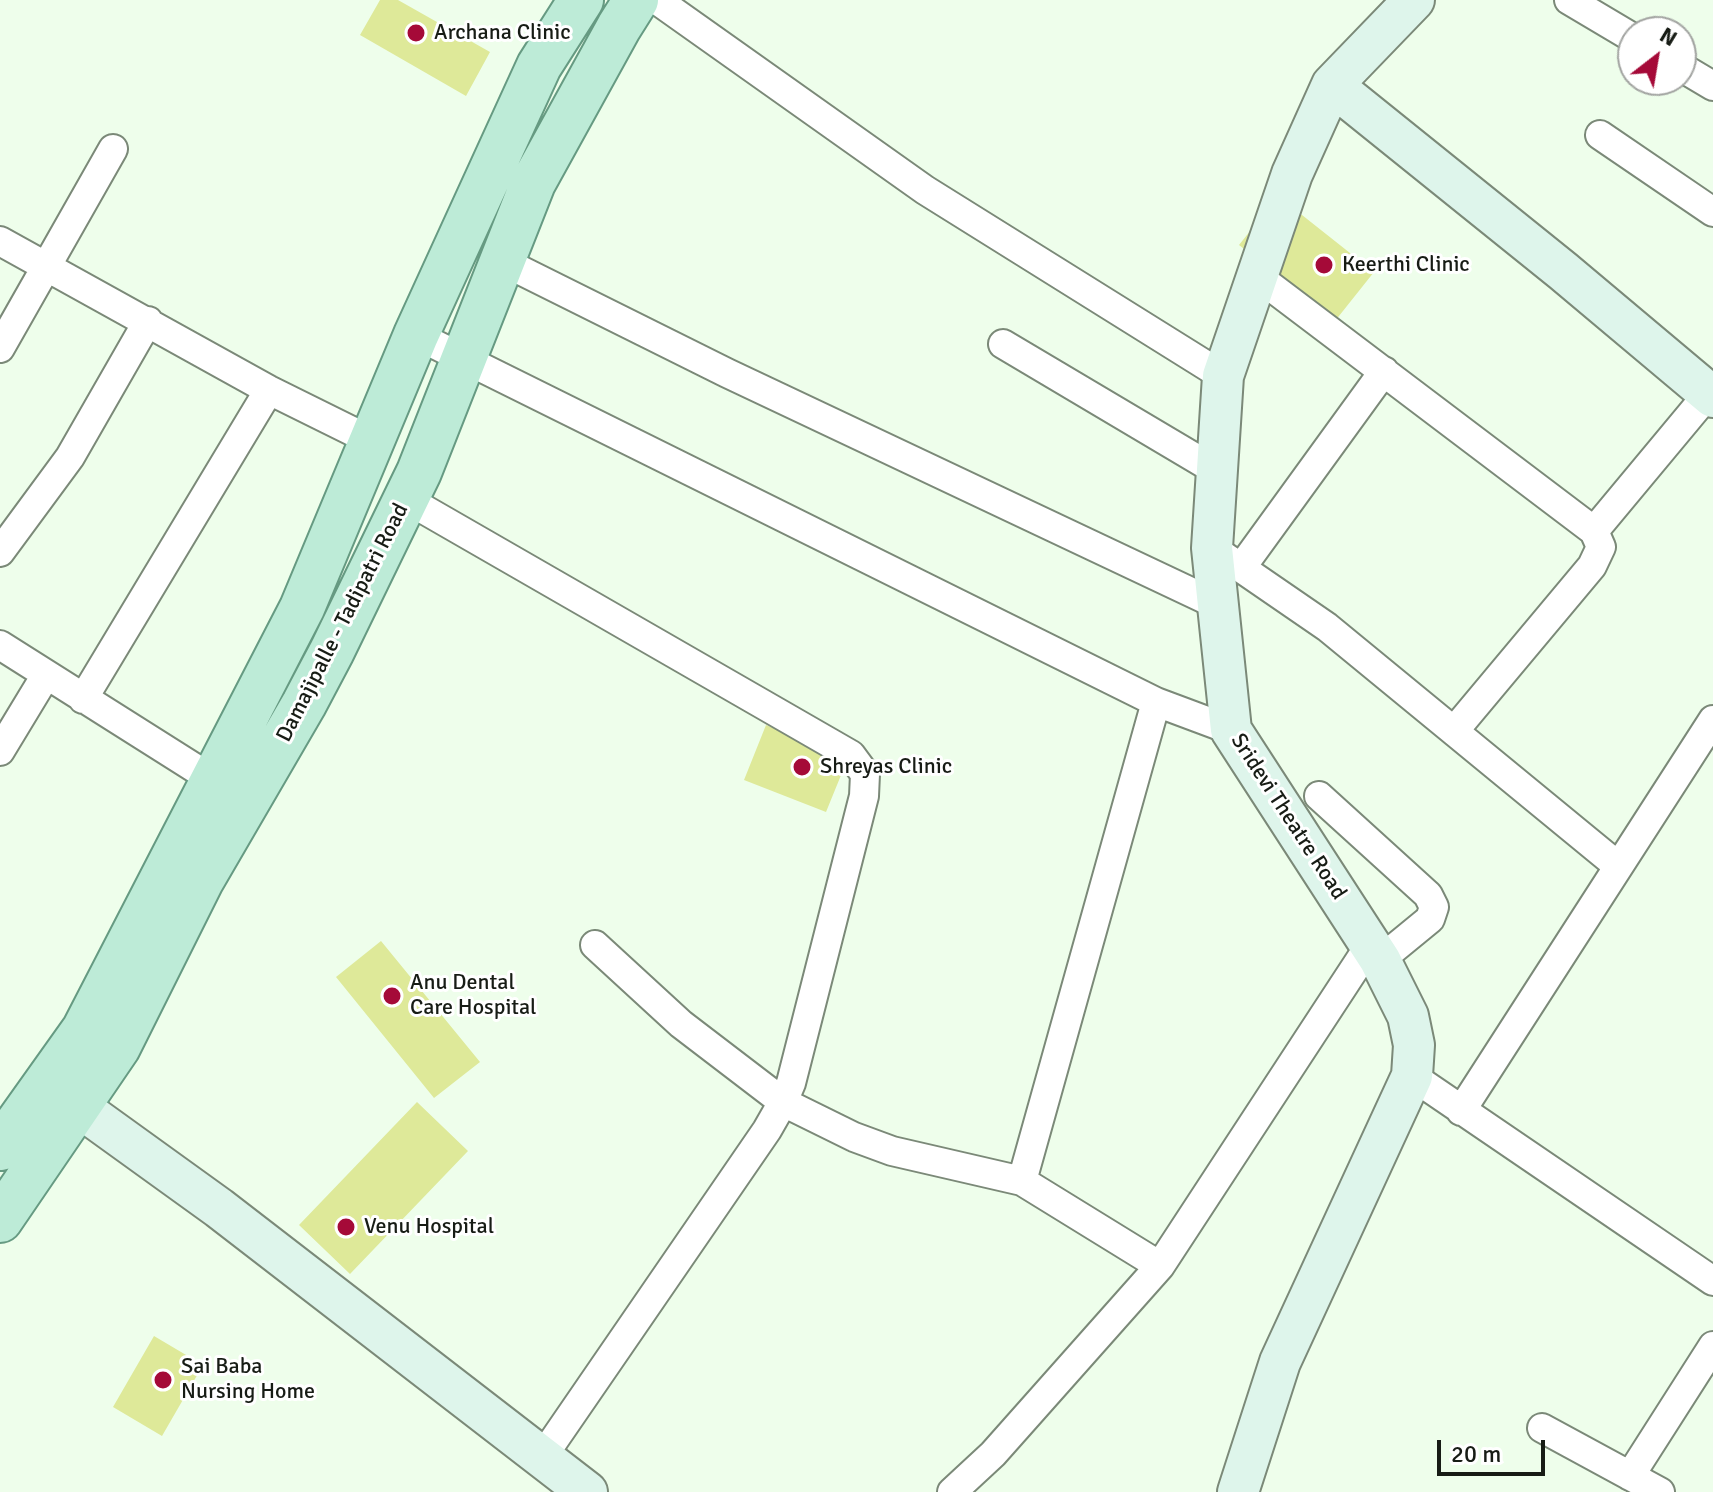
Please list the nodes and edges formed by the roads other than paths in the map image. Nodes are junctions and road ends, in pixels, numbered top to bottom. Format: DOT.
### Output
graph roads {
  1 [pos="581,0"];
  2 [pos="636,0"];
  3 [pos="657,0"];
  4 [pos="1414,0"];
  5 [pos="1569,0"];
  6 [pos="1617,28"];
  7 [pos="1332,85"];
  8 [pos="1600,135"];
  9 [pos="113,149"];
  10 [pos="1713,212"];
  11 [pos="0,241"];
  12 [pos="502,261"];
  13 [pos="46,266"];
  14 [pos="1257,276"];
  15 [pos="148,321"];
  16 [pos="416,335"];
  17 [pos="1003,344"];
  18 [pos="0,348"];
  19 [pos="464,357"];
  20 [pos="1384,371"];
  21 [pos="1223,376"];
  22 [pos="269,390"];
  23 [pos="1711,393"];
  24 [pos="372,441"];
  25 [pos="1217,471"];
  26 [pos="406,499"];
  27 [pos="1594,531"];
  28 [pos="0,552"];
  29 [pos="1227,558"];
  30 [pos="1216,604"];
  31 [pos="0,645"];
  32 [pos="46,675"];
  33 [pos="83,699"];
  34 [pos="1156,702"];
  35 [pos="1713,720"];
  36 [pos="1231,730"];
  37 [pos="1454,731"];
  38 [pos="0,751"];
  39 [pos="212,779"];
  40 [pos="1319,796"];
  41 [pos="1618,866"];
  42 [pos="595,945"];
  43 [pos="1375,952"];
  44 [pos="1412,1076"];
  45 [pos="783,1102"];
  46 [pos="79,1107"];
  47 [pos="1461,1111"];
  48 [pos="0,1148"];
  49 [pos="1022,1181"];
  50 [pos="0,1220"];
  51 [pos="1160,1266"];
  52 [pos="1713,1281"];
  53 [pos="1713,1346"];
  54 [pos="1542,1428"];
  55 [pos="543,1456"];
  56 [pos="1630,1476"];
  57 [pos="587,1492"];
  58 [pos="952,1492"];
  59 [pos="1238,1492"];
  60 [pos="1660,1492"];
  1 -- 16 [label="main road, Damajipalle - Tadipatri Road"];
  2 -- 12 [label="main road, Damajipalle - Tadipatri Road"];
  3 -- 21 [label="street"];
  4 -- 7 [label="street, Sridevi Theatre Road"];
  5 -- 6 [label="street"];
  7 -- 14 [label="street, Sridevi Theatre Road"];
  7 -- 23 [label="street"];
  8 -- 10 [label="street"];
  9 -- 13 [label="street"];
  11 -- 13 [label="street"];
  12 -- 19 [label="main road, Damajipalle - Tadipatri Road"];
  12 -- 30 [label="street"];
  13 -- 15 [label="street"];
  13 -- 18 [label="street"];
  14 -- 20 [label="street"];
  14 -- 21 [label="street, Sridevi Theatre Road"];
  15 -- 22 [label="street"];
  15 -- 28 [label="street"];
  16 -- 19 [label="street"];
  16 -- 24 [label="main road, Damajipalle - Tadipatri Road"];
  17 -- 25 [label="street"];
  19 -- 26 [label="main road, Damajipalle - Tadipatri Road"];
  19 -- 34 [label="street"];
  20 -- 27 [label="street"];
  20 -- 29 [label="street"];
  21 -- 25 [label="street, Sridevi Theatre Road"];
  22 -- 24 [label="street"];
  22 -- 33 [label="street"];
  23 -- 27 [label="street"];
  24 -- 39 [label="main road, Damajipalle - Tadipatri Road"];
  25 -- 29 [label="street, Sridevi Theatre Road"];
  26 -- 45 [label="street"];
  26 -- 46 [label="main road, Damajipalle - Tadipatri Road"];
  27 -- 37 [label="street"];
  29 -- 30 [label="street, Sridevi Theatre Road"];
  29 -- 37 [label="street"];
  30 -- 36 [label="street, Sridevi Theatre Road"];
  31 -- 32 [label="street"];
  32 -- 33 [label="street"];
  32 -- 38 [label="street"];
  33 -- 39 [label="street"];
  34 -- 36 [label="street"];
  34 -- 49 [label="street"];
  35 -- 41 [label="street"];
  36 -- 43 [label="street, Sridevi Theatre Road"];
  37 -- 41 [label="street"];
  39 -- 48 [label="main road, Damajipalle - Tadipatri Road"];
  40 -- 43 [label="street"];
  41 -- 47 [label="street"];
  42 -- 45 [label="street"];
  43 -- 44 [label="street, Sridevi Theatre Road"];
  43 -- 51 [label="street"];
  44 -- 47 [label="street"];
  44 -- 59 [label="street, Sridevi Theatre Road"];
  45 -- 49 [label="street"];
  45 -- 55 [label="street"];
  46 -- 50 [label="main road, Damajipalle - Tadipatri Road"];
  46 -- 55 [label="street"];
  47 -- 52 [label="street"];
  49 -- 51 [label="street"];
  51 -- 58 [label="street"];
  53 -- 56 [label="street"];
  54 -- 56 [label="street"];
  55 -- 57 [label="street"];
  56 -- 60 [label="street"];
}
